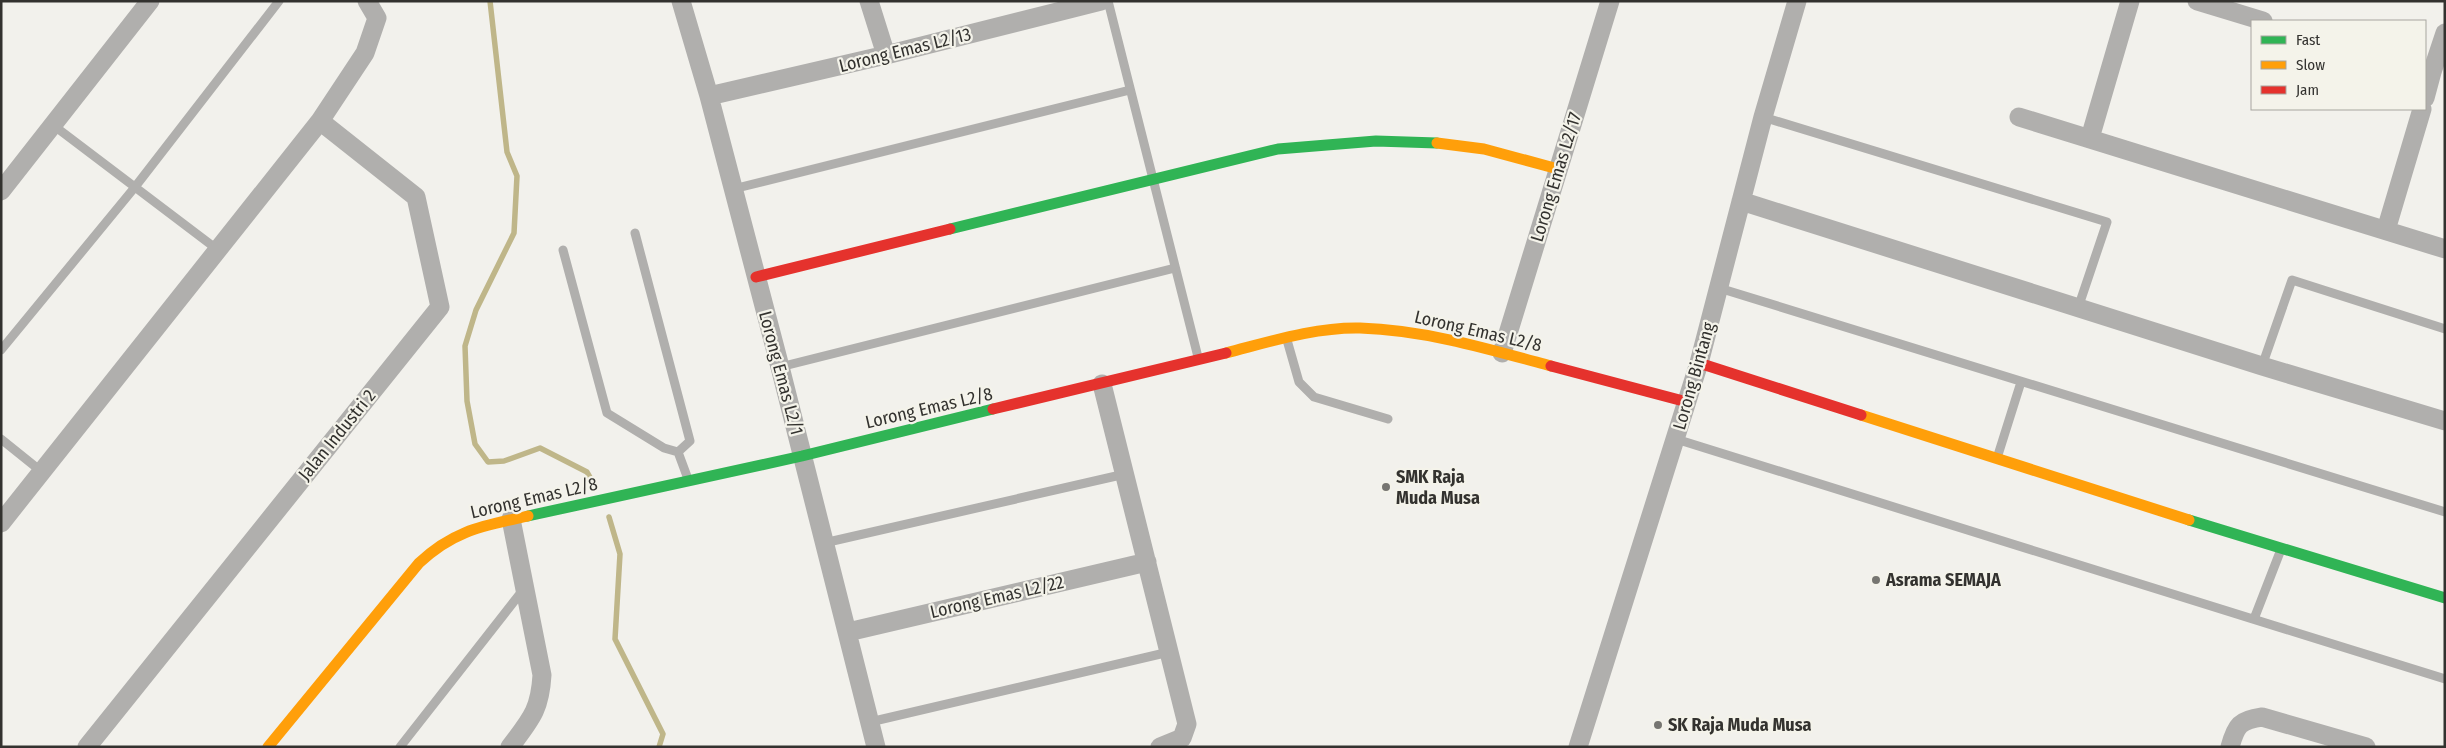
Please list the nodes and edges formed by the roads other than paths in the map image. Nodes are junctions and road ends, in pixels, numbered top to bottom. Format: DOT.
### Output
graph roads {
  1 [pos="150,1"];
  2 [pos="279,1"];
  3 [pos="367,1"];
  4 [pos="681,1"];
  5 [pos="869,1"];
  6 [pos="1101,1"];
  7 [pos="1108,1"];
  8 [pos="1610,1"];
  9 [pos="1797,1"];
  10 [pos="2130,1"];
  11 [pos="2197,1"];
  12 [pos="1035,9"];
  13 [pos="2260,20"];
  14 [pos="2445,33"];
  15 [pos="886,55"];
  16 [pos="2428,71"];
  17 [pos="2426,89"];
  18 [pos="1130,90"];
  19 [pos="709,96"];
  20 [pos="2422,110"];
  21 [pos="1763,117"];
  22 [pos="2020,117"];
  23 [pos="320,120"];
  24 [pos="53,125"];
  25 [pos="2090,138"];
  26 [pos="1558,169"];
  27 [pos="1151,180"];
  28 [pos="135,187"];
  29 [pos="732,189"];
  30 [pos="1,191"];
  31 [pos="1741,201"];
  32 [pos="2386,230"];
  33 [pos="635,233"];
  34 [pos="2445,249"];
  35 [pos="218,250"];
  36 [pos="563,250"];
  37 [pos="1174,268"];
  38 [pos="756,277"];
  39 [pos="1719,288"];
  40 [pos="2078,308"];
  41 [pos="2445,329"];
  42 [pos="1286,338"];
  43 [pos="1,350"];
  44 [pos="1502,353"];
  45 [pos="1198,360"];
  46 [pos="1699,363"];
  47 [pos="2262,366"];
  48 [pos="780,367"];
  49 [pos="2022,382"];
  50 [pos="1102,384"];
  51 [pos="1687,402"];
  52 [pos="1388,419"];
  53 [pos="2445,421"];
  54 [pos="1,439"];
  55 [pos="1676,439"];
  56 [pos="678,452"];
  57 [pos="802,456"];
  58 [pos="1997,458"];
  59 [pos="42,472"];
  60 [pos="1124,474"];
  61 [pos="689,481"];
  62 [pos="2445,512"];
  63 [pos="511,520"];
  64 [pos="1,523"];
  65 [pos="824,543"];
  66 [pos="2281,549"];
  67 [pos="1147,562"];
  68 [pos="525,588"];
  69 [pos="2445,598"];
  70 [pos="2254,619"];
  71 [pos="848,632"];
  72 [pos="1169,652"];
  73 [pos="2445,679"];
  74 [pos="870,722"];
  75 [pos="87,747"];
  76 [pos="268,747"];
  77 [pos="400,747"];
  78 [pos="510,747"];
  79 [pos="876,747"];
  80 [pos="1160,747"];
  81 [pos="1578,747"];
  82 [pos="2230,747"];
  83 [pos="2366,747"];
  1 -- 24 [label="street"];
  2 -- 28 [label="lane"];
  3 -- 23 [label="street"];
  4 -- 19 [label="street, Lorong Emas L2/1"];
  5 -- 15 [label="street"];
  6 -- 12 [label="street, Lorong Emas L2/13"];
  7 -- 18 [label="lane"];
  8 -- 26 [label="street, Lorong Emas L2/17"];
  9 -- 21 [label="street, Lorong Bintang"];
  10 -- 25 [label="street"];
  11 -- 13 [label="street"];
  12 -- 15 [label="street, Lorong Emas L2/13"];
  14 -- 16 [label="street"];
  15 -- 19 [label="street, Lorong Emas L2/13"];
  16 -- 17 [label="street"];
  18 -- 27 [label="lane"];
  18 -- 29 [label="lane"];
  19 -- 29 [label="street, Lorong Emas L2/1"];
  20 -- 32 [label="street"];
  21 -- 31 [label="street, Lorong Bintang"];
  21 -- 40 [label="lane"];
  22 -- 25 [label="street"];
  23 -- 35 [label="street"];
  23 -- 75 [label="street, Jalan Industri 2"];
  24 -- 28 [label="lane"];
  24 -- 30 [label="street"];
  25 -- 32 [label="street"];
  26 -- 27 [label="street"];
  26 -- 44 [label="street, Lorong Emas L2/17"];
  27 -- 37 [label="lane"];
  27 -- 38 [label="street"];
  28 -- 35 [label="lane"];
  28 -- 43 [label="lane"];
  29 -- 38 [label="street, Lorong Emas L2/1"];
  31 -- 39 [label="street, Lorong Bintang"];
  31 -- 40 [label="street"];
  32 -- 34 [label="street"];
  33 -- 56 [label="lane"];
  35 -- 59 [label="street"];
  36 -- 56 [label="lane"];
  37 -- 45 [label="lane"];
  37 -- 48 [label="lane"];
  38 -- 48 [label="street, Lorong Emas L2/1"];
  39 -- 46 [label="street, Lorong Bintang"];
  39 -- 49 [label="lane"];
  40 -- 47 [label="street"];
  41 -- 47 [label="lane"];
  42 -- 44 [label="street, Lorong Emas L2/8"];
  42 -- 45 [label="street, Lorong Emas L2/8"];
  42 -- 52 [label="lane"];
  44 -- 51 [label="street, Lorong Emas L2/8"];
  45 -- 50 [label="street, Lorong Emas L2/8"];
  46 -- 51 [label="street, Lorong Bintang"];
  46 -- 58 [label="street"];
  47 -- 53 [label="street"];
  48 -- 57 [label="street, Lorong Emas L2/1"];
  49 -- 58 [label="lane"];
  49 -- 62 [label="lane"];
  50 -- 57 [label="street, Lorong Emas L2/8"];
  50 -- 60 [label="street"];
  51 -- 55 [label="street, Lorong Bintang"];
  54 -- 59 [label="lane"];
  55 -- 70 [label="lane"];
  55 -- 81 [label="street, Lorong Bintang"];
  56 -- 61 [label="lane"];
  57 -- 61 [label="street, Lorong Emas L2/8"];
  57 -- 65 [label="street, Lorong Emas L2/1"];
  58 -- 66 [label="street"];
  59 -- 64 [label="street"];
  60 -- 65 [label="lane"];
  60 -- 67 [label="street"];
  61 -- 63 [label="street, Lorong Emas L2/8"];
  63 -- 68 [label="street"];
  63 -- 76 [label="street, Lorong Emas L2/8"];
  65 -- 71 [label="street, Lorong Emas L2/1"];
  66 -- 69 [label="street"];
  66 -- 70 [label="lane"];
  67 -- 71 [label="street, Lorong Emas L2/22"];
  67 -- 72 [label="street"];
  68 -- 77 [label="lane"];
  68 -- 78 [label="street"];
  70 -- 73 [label="lane"];
  71 -- 74 [label="street, Lorong Emas L2/1"];
  72 -- 74 [label="lane"];
  72 -- 80 [label="street"];
  74 -- 79 [label="street, Lorong Emas L2/1"];
  82 -- 83 [label="street"];
}
